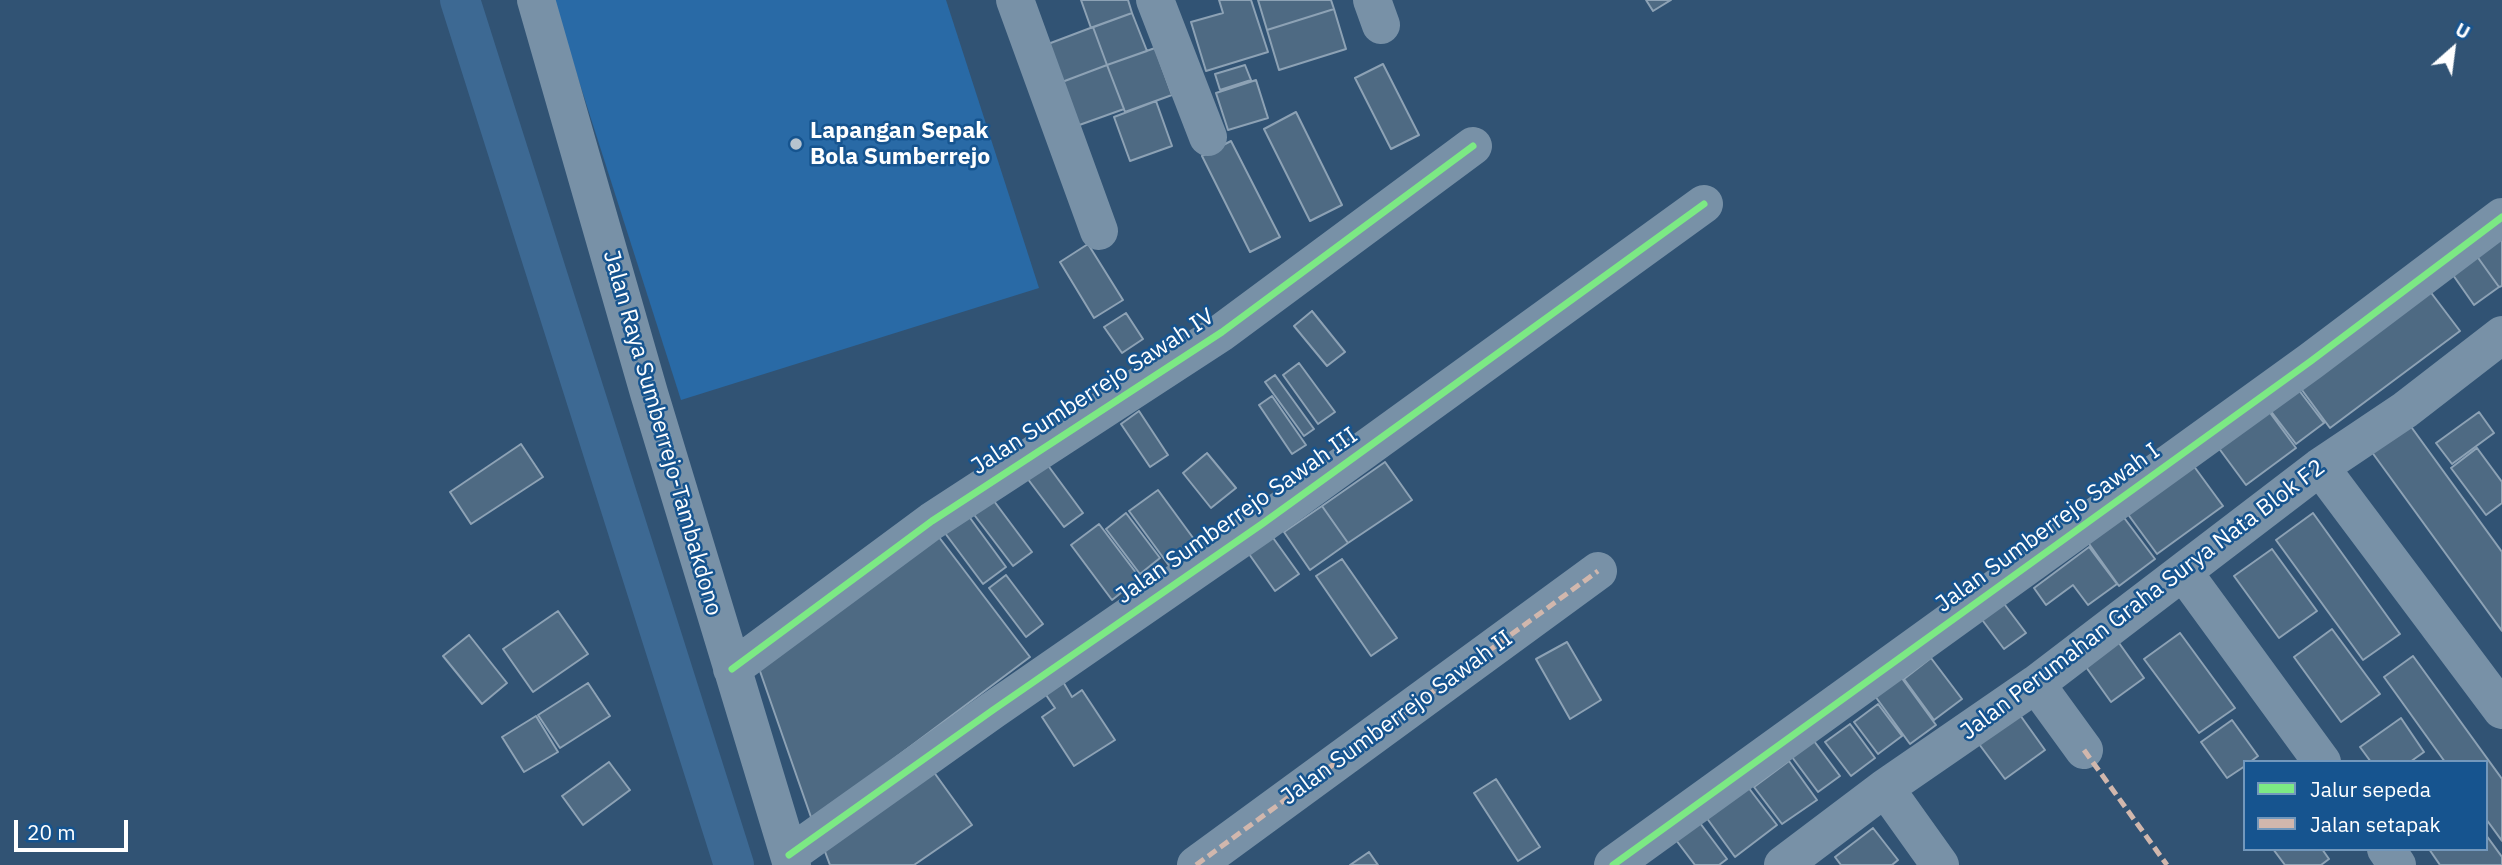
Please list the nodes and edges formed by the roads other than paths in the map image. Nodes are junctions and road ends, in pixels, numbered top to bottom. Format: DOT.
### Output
graph roads {
  1 [pos="536,0"];
  2 [pos="1015,0"];
  3 [pos="1155,0"];
  4 [pos="1208,137"];
  5 [pos="1473,146"];
  6 [pos="1704,204"];
  7 [pos="2502,217"];
  8 [pos="1099,231"];
  9 [pos="2495,354"];
  10 [pos="2320,467"];
  11 [pos="1598,571"];
  12 [pos="2183,573"];
  13 [pos="732,668"];
  14 [pos="2036,684"];
  15 [pos="2502,710"];
  16 [pos="2084,750"];
  17 [pos="2321,760"];
  18 [pos="1885,788"];
  19 [pos="790,860"];
  20 [pos="1196,865"];
  21 [pos="1614,865"];
  22 [pos="1783,865"];
  23 [pos="1940,865"];
  1 -- 13 [label="street, Jalan Raya Sumberrejo-Tambakdono"];
  2 -- 8 [label="street"];
  3 -- 4 [label="street"];
  5 -- 13 [label="street, Jalan Sumberrejo Sawah IV"];
  6 -- 19 [label="street, Jalan Sumberrejo Sawah III"];
  7 -- 21 [label="street, Jalan Sumberrejo Sawah I"];
  9 -- 10 [label="street, Jalan Perumahan Graha Surya Nata Blok F2"];
  10 -- 12 [label="street, Jalan Perumahan Graha Surya Nata Blok F2"];
  10 -- 15 [label="street"];
  11 -- 20 [label="street, Jalan Sumberrejo Sawah II"];
  12 -- 14 [label="street, Jalan Perumahan Graha Surya Nata Blok F2"];
  12 -- 17 [label="street"];
  13 -- 19 [label="street, Jalan Raya Sumberrejo-Tambakdono"];
  14 -- 16 [label="street"];
  14 -- 18 [label="street, Jalan Perumahan Graha Surya Nata Blok F2"];
  18 -- 22 [label="street, Jalan Perumahan Graha Surya Nata Blok F2"];
  18 -- 23 [label="street"];
}
